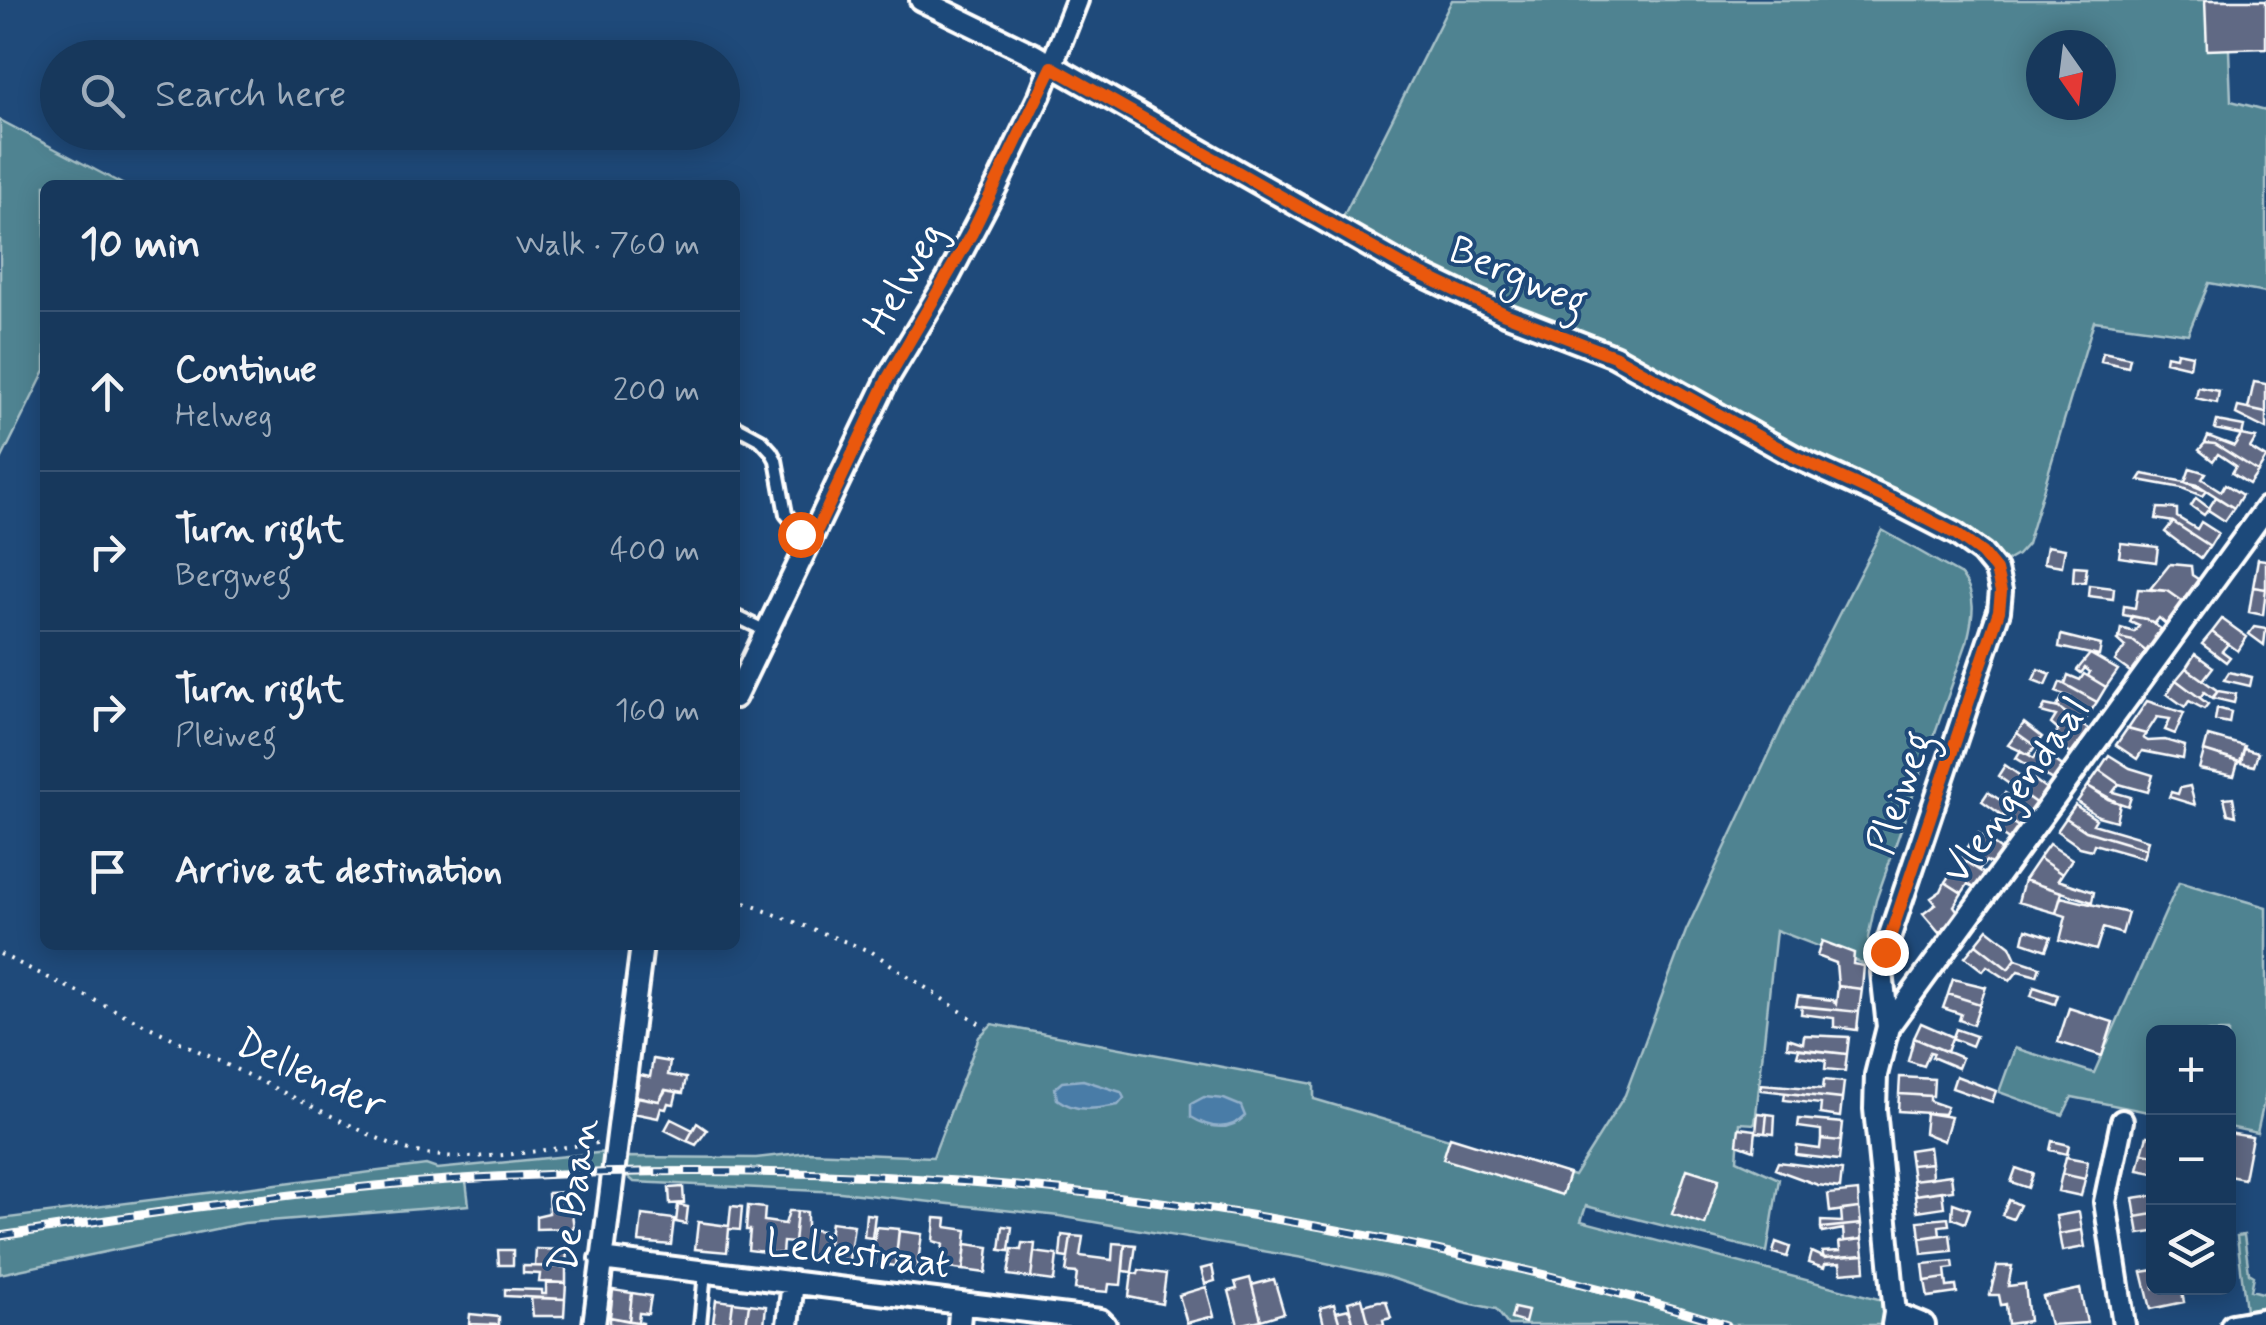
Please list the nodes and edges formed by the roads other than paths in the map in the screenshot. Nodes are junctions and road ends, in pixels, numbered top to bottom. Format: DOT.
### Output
graph roads {
  1 [pos="920,0"];
  2 [pos="1077,0"];
  3 [pos="1052,67"];
  4 [pos="740,429"];
  5 [pos="2266,508"];
  6 [pos="811,543"];
  7 [pos="2000,584"];
  8 [pos="740,618"];
  9 [pos="767,632"];
  10 [pos="740,687"];
  11 [pos="641,950"];
  12 [pos="1888,1027"];
  13 [pos="2122,1121"];
  14 [pos="600,1259"];
  15 [pos="706,1271"];
  16 [pos="792,1282"];
  17 [pos="962,1303"];
  18 [pos="1894,1319"];
  19 [pos="2266,1319"];
  20 [pos="594,1325"];
  21 [pos="700,1325"];
  22 [pos="788,1325"];
  23 [pos="959,1325"];
  24 [pos="1105,1325"];
  25 [pos="1924,1325"];
  26 [pos="2124,1325"];
  27 [pos="2232,1325"];
  1 -- 3 [label="street, Bergweg"];
  2 -- 3 [label="street, Helweg"];
  3 -- 6 [label="street, Helweg"];
  3 -- 7 [label="street, Bergweg"];
  4 -- 6 [label="lane"];
  5 -- 12 [label="street, Vlengendaal"];
  6 -- 9 [label="street, Helweg"];
  7 -- 12 [label="street, Pleiweg"];
  8 -- 9 [label="lane"];
  9 -- 10 [label="street, Helweg"];
  11 -- 14 [label="street, De Baan"];
  12 -- 18 [label="street, Vlengendaal"];
  13 -- 26 [label="street"];
  14 -- 15 [label="street, Leliestraat"];
  14 -- 20 [label="street, De Baan"];
  15 -- 16 [label="street, Leliestraat"];
  15 -- 21 [label="lane"];
  16 -- 17 [label="street, Leliestraat"];
  16 -- 22 [label="street"];
  17 -- 23 [label="street"];
  17 -- 24 [label="street, Leliestraat"];
  18 -- 25 [label="street"];
  19 -- 27 [label="street"];
}
